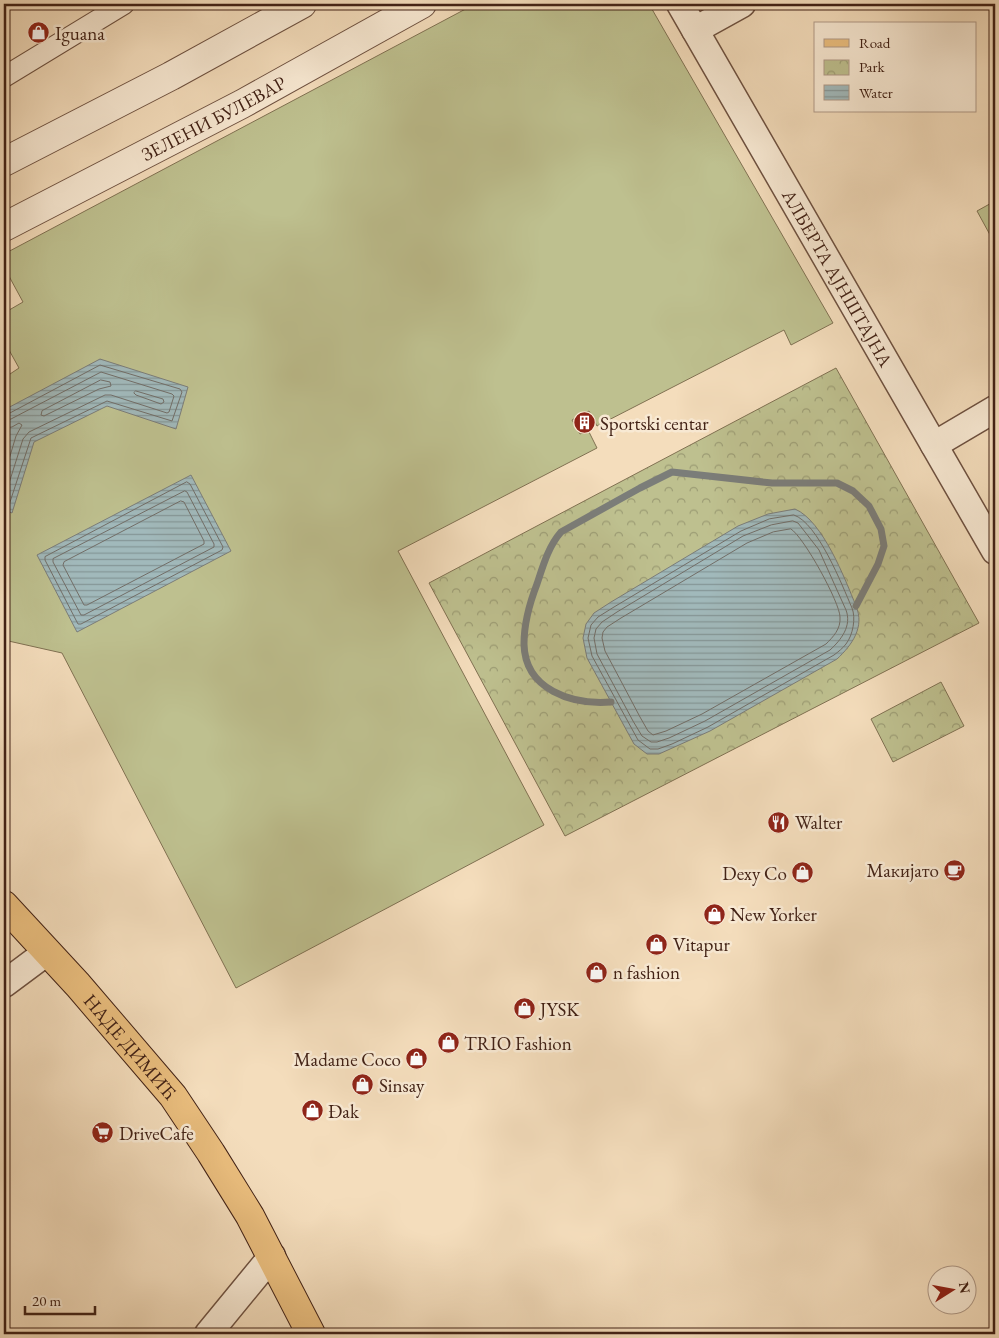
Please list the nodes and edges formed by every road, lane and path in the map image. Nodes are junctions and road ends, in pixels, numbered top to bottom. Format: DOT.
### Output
graph roads {
  1 [pos="124,4"];
  2 [pos="302,4"];
  3 [pos="422,4"];
  4 [pos="680,4"];
  5 [pos="742,4"];
  6 [pos="695,30"];
  7 [pos="4,77"];
  8 [pos="4,162"];
  9 [pos="4,227"];
  10 [pos="995,409"];
  11 [pos="934,445"];
  12 [pos="995,551"];
  13 [pos="4,905"];
  14 [pos="47,952"];
  15 [pos="4,984"];
  16 [pos="272,1256"];
  17 [pos="208,1334"];
  18 [pos="311,1334"];
  1 -- 7 [label="street"];
  2 -- 8 [label="street"];
  3 -- 9 [label="street, ЗЕЛЕНИ БУЛЕВАР"];
  4 -- 6 [label="street, АЛБЕРТА АЈНШТАЈНА"];
  5 -- 6 [label="street"];
  6 -- 11 [label="street, АЛБЕРТА АЈНШТАЈНА"];
  10 -- 11 [label="street"];
  11 -- 12 [label="street, АЛБЕРТА АЈНШТАЈНА"];
  13 -- 14 [label="main road, НАДЕ ДИМИЋ"];
  14 -- 15 [label="street"];
  14 -- 16 [label="main road, НАДЕ ДИМИЋ"];
  16 -- 17 [label="street"];
  16 -- 18 [label="main road, НАДЕ ДИМИЋ"];
}
